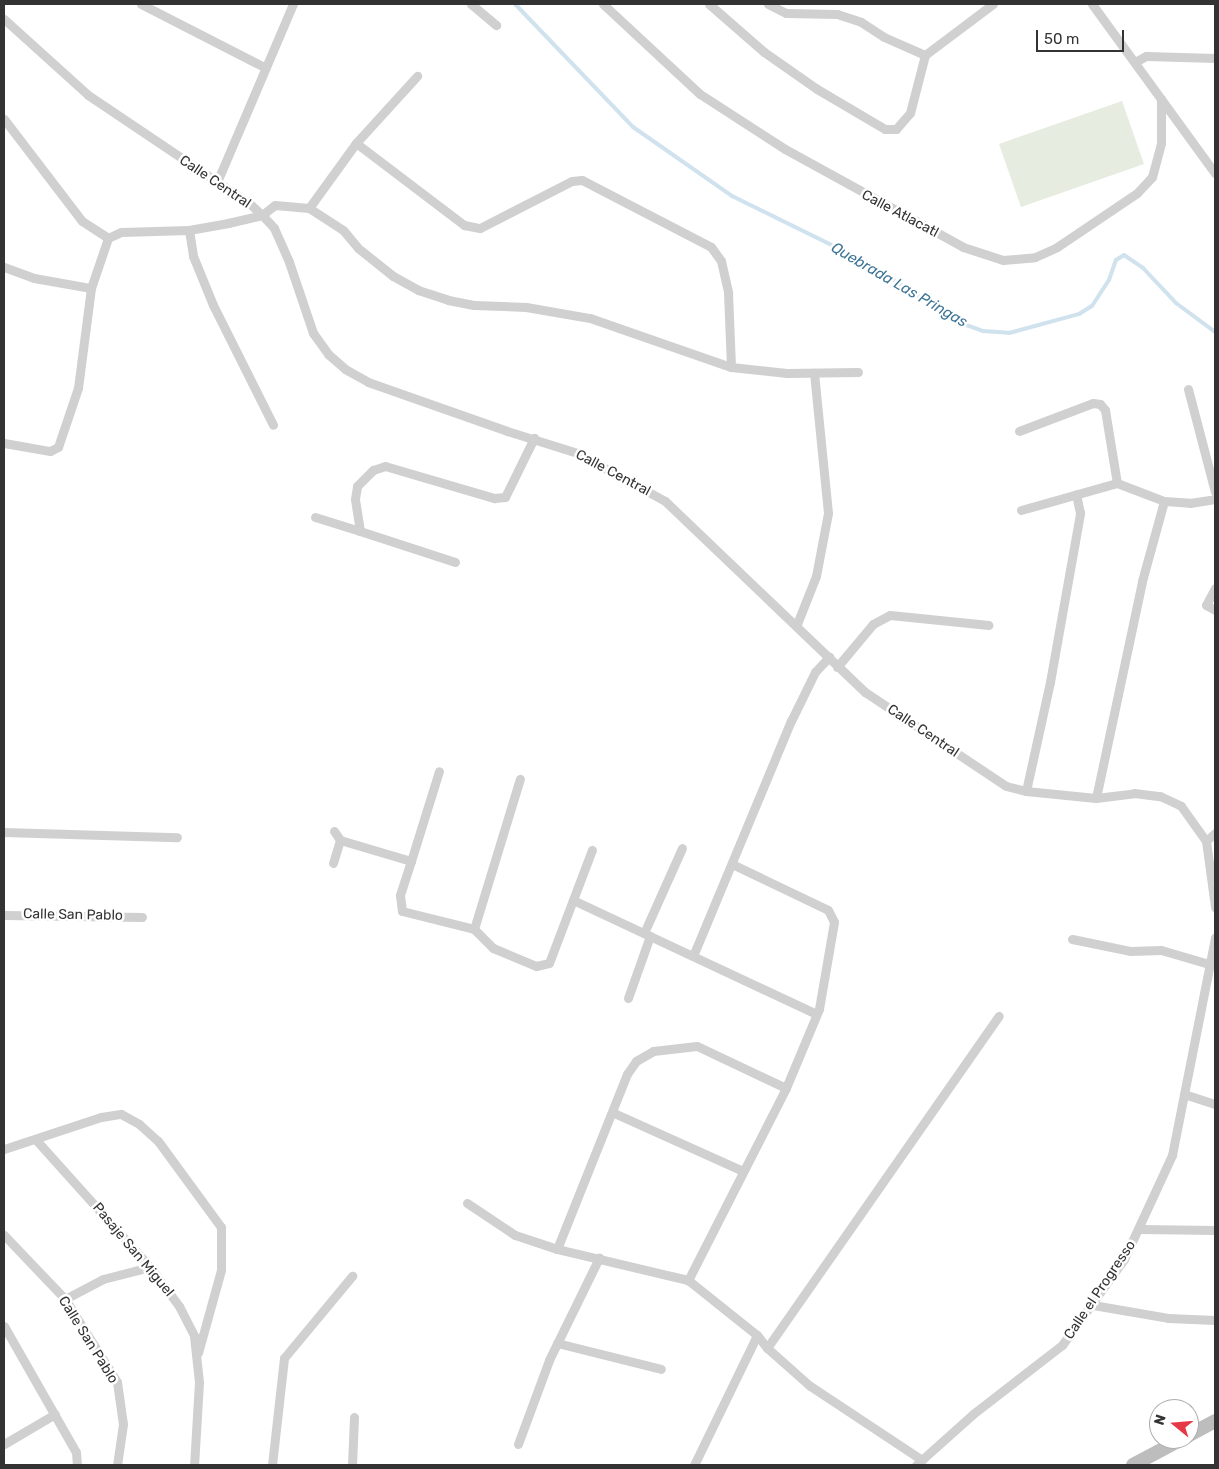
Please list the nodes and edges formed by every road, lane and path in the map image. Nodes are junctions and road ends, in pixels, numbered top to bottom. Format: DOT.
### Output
graph roads {
  1 [pos="141,4"];
  2 [pos="293,4"];
  3 [pos="471,4"];
  4 [pos="603,4"];
  5 [pos="710,4"];
  6 [pos="768,4"];
  7 [pos="994,4"];
  8 [pos="1092,4"];
  9 [pos="4,19"];
  10 [pos="496,25"];
  11 [pos="925,55"];
  12 [pos="1215,58"];
  13 [pos="1135,62"];
  14 [pos="266,68"];
  15 [pos="417,76"];
  16 [pos="1161,99"];
  17 [pos="4,119"];
  18 [pos="356,143"];
  19 [pos="1215,173"];
  20 [pos="217,182"];
  21 [pos="309,208"];
  22 [pos="262,215"];
  23 [pos="189,230"];
  24 [pos="108,238"];
  25 [pos="4,268"];
  26 [pos="91,288"];
  27 [pos="731,367"];
  28 [pos="858,372"];
  29 [pos="814,373"];
  30 [pos="1188,389"];
  31 [pos="273,425"];
  32 [pos="1019,431"];
  33 [pos="534,438"];
  34 [pos="4,443"];
  35 [pos="1117,483"];
  36 [pos="1215,492"];
  37 [pos="1076,494"];
  38 [pos="1215,499"];
  39 [pos="1164,500"];
  40 [pos="1021,510"];
  41 [pos="315,517"];
  42 [pos="360,531"];
  43 [pos="455,562"];
  44 [pos="1215,588"];
  45 [pos="1215,610"];
  46 [pos="797,624"];
  47 [pos="988,625"];
  48 [pos="828,657"];
  49 [pos="837,667"];
  50 [pos="439,771"];
  51 [pos="520,779"];
  52 [pos="1026,791"];
  53 [pos="1096,798"];
  54 [pos="334,831"];
  55 [pos="4,832"];
  56 [pos="1215,833"];
  57 [pos="177,838"];
  58 [pos="340,840"];
  59 [pos="1206,841"];
  60 [pos="682,848"];
  61 [pos="592,850"];
  62 [pos="411,861"];
  63 [pos="333,863"];
  64 [pos="732,864"];
  65 [pos="573,900"];
  66 [pos="1215,906"];
  67 [pos="4,915"];
  68 [pos="142,917"];
  69 [pos="474,929"];
  70 [pos="647,934"];
  71 [pos="1215,937"];
  72 [pos="1072,939"];
  73 [pos="692,956"];
  74 [pos="1209,964"];
  75 [pos="628,998"];
  76 [pos="816,1014"];
  77 [pos="999,1016"];
  78 [pos="786,1088"];
  79 [pos="1184,1094"];
  80 [pos="1215,1104"];
  81 [pos="614,1114"];
  82 [pos="37,1141"];
  83 [pos="4,1149"];
  84 [pos="743,1172"];
  85 [pos="467,1203"];
  86 [pos="1140,1229"];
  87 [pos="1215,1230"];
  88 [pos="4,1234"];
  89 [pos="557,1249"];
  90 [pos="599,1258"];
  91 [pos="150,1267"];
  92 [pos="352,1276"];
  93 [pos="688,1280"];
  94 [pos="65,1299"];
  95 [pos="1093,1304"];
  96 [pos="1215,1320"];
  97 [pos="4,1326"];
  98 [pos="757,1335"];
  99 [pos="558,1343"];
  100 [pos="767,1348"];
  101 [pos="198,1353"];
  102 [pos="661,1370"];
  103 [pos="55,1414"];
  104 [pos="354,1417"];
  105 [pos="1215,1421"];
  106 [pos="1199,1430"];
  107 [pos="4,1444"];
  108 [pos="518,1444"];
  109 [pos="1164,1449"];
  110 [pos="1159,1452"];
  111 [pos="919,1463"];
  112 [pos="77,1465"];
  113 [pos="117,1465"];
  114 [pos="194,1465"];
  115 [pos="272,1465"];
  116 [pos="352,1465"];
  117 [pos="694,1465"];
  118 [pos="1133,1465"];
  119 [pos="1152,1465"];
  1 -- 14 [label="street"];
  2 -- 14 [label="street"];
  3 -- 10 [label="street"];
  4 -- 16 [label="street, Calle Atlacatl"];
  5 -- 11 [label="street"];
  6 -- 11 [label="street"];
  7 -- 11 [label="street"];
  8 -- 13 [label="street"];
  9 -- 20 [label="street, Calle Central"];
  12 -- 13 [label="street"];
  13 -- 16 [label="street"];
  14 -- 20 [label="street"];
  15 -- 18 [label="street"];
  16 -- 19 [label="street"];
  17 -- 24 [label="street"];
  18 -- 21 [label="street"];
  18 -- 27 [label="street"];
  20 -- 22 [label="street, Calle Central"];
  21 -- 22 [label="street"];
  21 -- 27 [label="street"];
  22 -- 23 [label="street"];
  22 -- 33 [label="street, Calle Central"];
  23 -- 24 [label="street"];
  23 -- 31 [label="street"];
  24 -- 26 [label="street"];
  25 -- 26 [label="street"];
  26 -- 34 [label="street"];
  27 -- 29 [label="street"];
  28 -- 29 [label="street"];
  29 -- 46 [label="street"];
  30 -- 36 [label="street"];
  32 -- 35 [label="street"];
  33 -- 42 [label="street"];
  33 -- 46 [label="street, Calle Central"];
  35 -- 37 [label="street"];
  35 -- 39 [label="street"];
  37 -- 40 [label="street"];
  37 -- 52 [label="street"];
  38 -- 39 [label="street"];
  39 -- 53 [label="street"];
  41 -- 42 [label="street"];
  42 -- 43 [label="street"];
  44 -- 45 [label="street"];
  46 -- 48 [label="street, Calle Central"];
  47 -- 49 [label="street"];
  48 -- 49 [label="street, Calle Central"];
  48 -- 64 [label="street"];
  49 -- 52 [label="street, Calle Central"];
  50 -- 62 [label="street"];
  51 -- 69 [label="street"];
  52 -- 53 [label="street, Calle Central"];
  53 -- 59 [label="street, Calle Central"];
  54 -- 58 [label="street"];
  55 -- 57 [label="street"];
  56 -- 59 [label="street"];
  58 -- 62 [label="street"];
  58 -- 63 [label="street"];
  59 -- 66 [label="street, Calle Central"];
  60 -- 70 [label="street"];
  61 -- 65 [label="street"];
  62 -- 69 [label="street"];
  64 -- 73 [label="street"];
  64 -- 76 [label="street"];
  65 -- 69 [label="street"];
  65 -- 70 [label="street"];
  67 -- 68 [label="street, Calle San Pablo"];
  70 -- 73 [label="street"];
  70 -- 75 [label="street"];
  71 -- 74 [label="street, Calle el Progresso"];
  72 -- 74 [label="street"];
  73 -- 76 [label="street"];
  74 -- 79 [label="street, Calle el Progresso"];
  76 -- 78 [label="street"];
  77 -- 100 [label="street"];
  78 -- 81 [label="street"];
  78 -- 84 [label="street"];
  79 -- 80 [label="street"];
  79 -- 86 [label="street, Calle el Progresso"];
  81 -- 84 [label="street"];
  81 -- 89 [label="street"];
  82 -- 83 [label="street"];
  82 -- 91 [label="street, Pasaje San Miguel"];
  82 -- 101 [label="street"];
  84 -- 93 [label="street"];
  85 -- 89 [label="street"];
  86 -- 87 [label="street"];
  86 -- 95 [label="street, Calle el Progresso"];
  88 -- 94 [label="street, Calle San Pablo"];
  89 -- 90 [label="street"];
  90 -- 93 [label="street"];
  90 -- 99 [label="street"];
  91 -- 94 [label="street"];
  91 -- 101 [label="street, Pasaje San Miguel"];
  92 -- 115 [label="street"];
  93 -- 98 [label="street"];
  94 -- 113 [label="street, Calle San Pablo"];
  95 -- 96 [label="street"];
  95 -- 111 [label="street, Calle el Progresso"];
  97 -- 103 [label="street"];
  98 -- 100 [label="street"];
  98 -- 117 [label="street"];
  99 -- 102 [label="street"];
  99 -- 108 [label="street"];
  100 -- 111 [label="street"];
  101 -- 114 [label="street, Pasaje San Miguel"];
  103 -- 107 [label="street"];
  103 -- 112 [label="street"];
  104 -- 116 [label="street"];
  105 -- 106 [label="main road"];
  109 -- 110 [label="main road"];
  110 -- 118 [label="main road"];
  110 -- 119 [label="street"];
}
